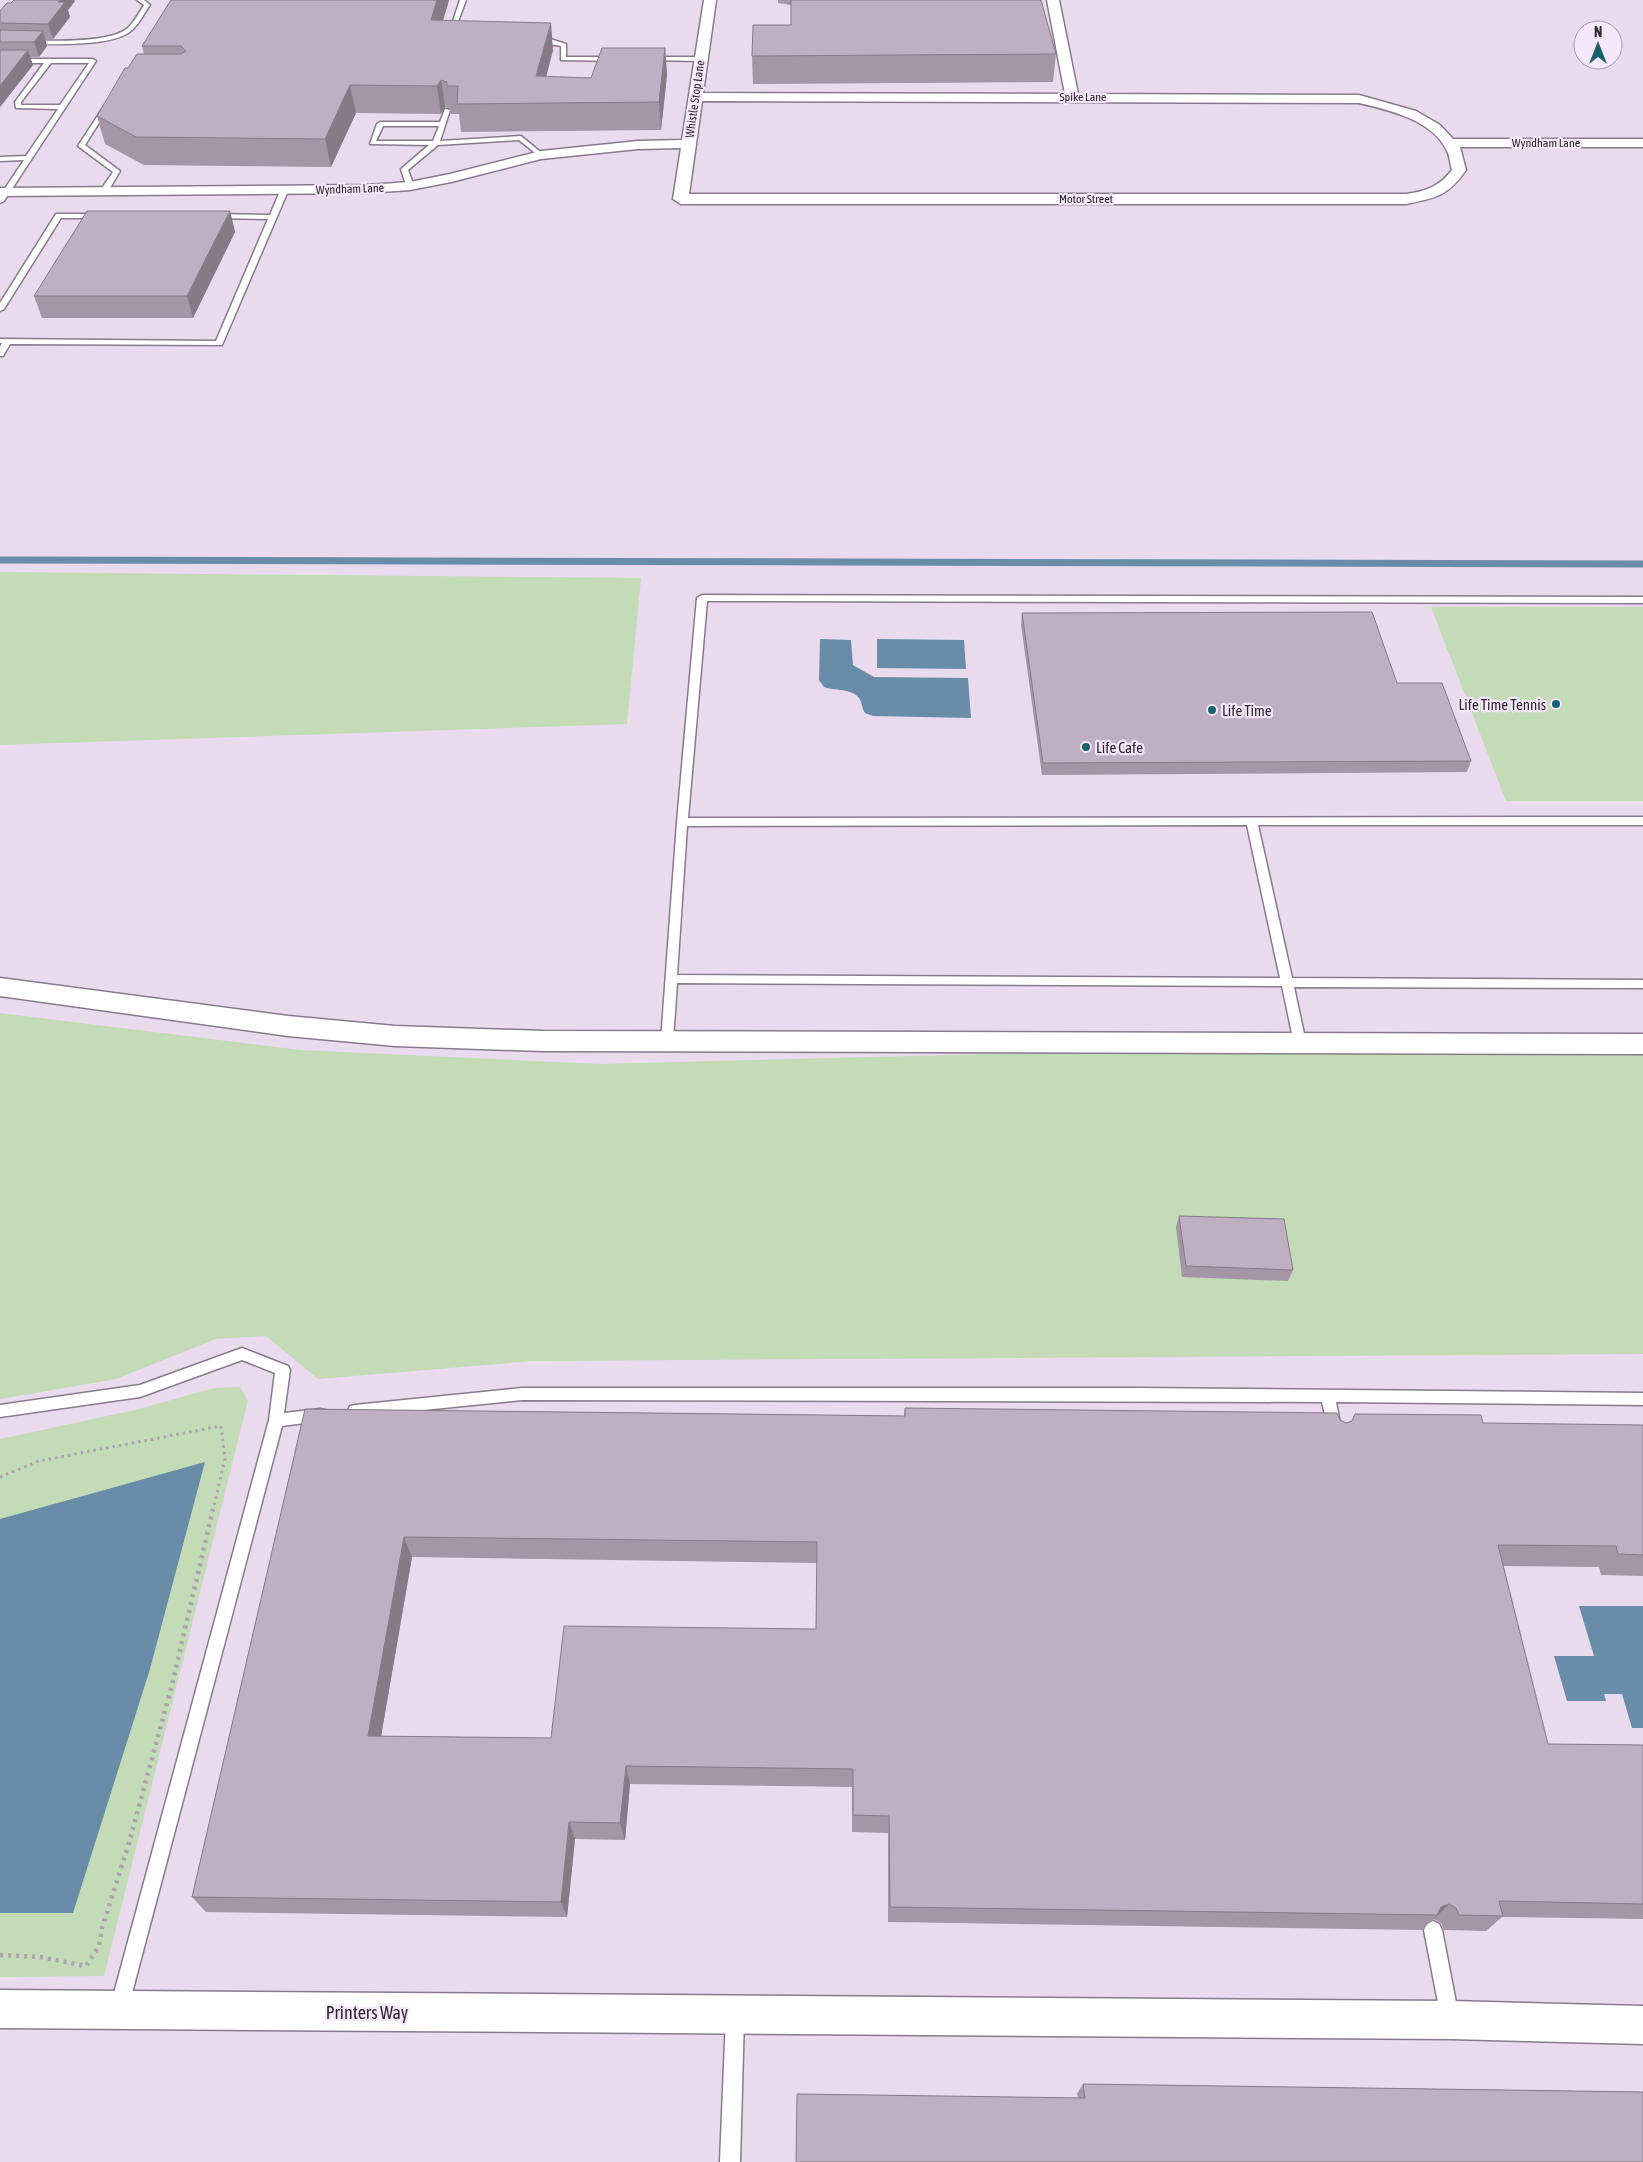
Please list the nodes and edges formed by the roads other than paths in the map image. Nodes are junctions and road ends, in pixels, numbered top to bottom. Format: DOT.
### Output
graph roads {
  1 [pos="140,0"];
  2 [pos="462,0"];
  3 [pos="710,0"];
  4 [pos="1053,0"];
  5 [pos="0,41"];
  6 [pos="458,41"];
  7 [pos="527,41"];
  8 [pos="701,58"];
  9 [pos="622,59"];
  10 [pos="642,59"];
  11 [pos="0,61"];
  12 [pos="49,61"];
  13 [pos="696,96"];
  14 [pos="1072,97"];
  15 [pos="111,100"];
  16 [pos="63,107"];
  17 [pos="447,110"];
  18 [pos="443,124"];
  19 [pos="436,142"];
  20 [pos="1643,143"];
  21 [pos="689,144"];
  22 [pos="1453,149"];
  23 [pos="541,155"];
  24 [pos="1643,157"];
  25 [pos="0,158"];
  26 [pos="29,158"];
  27 [pos="410,186"];
  28 [pos="104,191"];
  29 [pos="284,191"];
  30 [pos="2,193"];
  31 [pos="681,198"];
  32 [pos="108,216"];
  33 [pos="205,216"];
  34 [pos="273,217"];
  35 [pos="0,309"];
  36 [pos="4,341"];
  37 [pos="0,354"];
  38 [pos="1643,600"];
  39 [pos="1252,821"];
  40 [pos="1643,821"];
  41 [pos="682,822"];
  42 [pos="671,979"];
  43 [pos="1287,982"];
  44 [pos="1643,984"];
  45 [pos="0,987"];
  46 [pos="667,1040"];
  47 [pos="1300,1043"];
  48 [pos="1643,1044"];
  49 [pos="1328,1396"];
  50 [pos="1643,1399"];
  51 [pos="0,1411"];
  52 [pos="276,1420"];
  53 [pos="1336,1436"];
  54 [pos="1433,1930"];
  55 [pos="0,2009"];
  56 [pos="118,2010"];
  57 [pos="735,2014"];
  58 [pos="1451,2020"];
  59 [pos="1643,2025"];
  60 [pos="730,2162"];
  1 -- 5 [label="lane"];
  2 -- 6 [label="lane"];
  3 -- 8 [label="street, Whistle Stop Lane"];
  4 -- 14 [label="street"];
  7 -- 9 [label="lane"];
  8 -- 10 [label="lane"];
  8 -- 13 [label="street, Whistle Stop Lane"];
  11 -- 12 [label="lane"];
  12 -- 16 [label="lane"];
  12 -- 16 [label="lane"];
  13 -- 14 [label="street, Spike Lane"];
  13 -- 21 [label="street, Whistle Stop Lane"];
  14 -- 22 [label="street, Spike Lane"];
  15 -- 28 [label="lane"];
  16 -- 26 [label="lane"];
  17 -- 18 [label="lane"];
  18 -- 19 [label="lane"];
  18 -- 19 [label="lane"];
  19 -- 23 [label="lane"];
  19 -- 27 [label="lane"];
  20 -- 22 [label="street, Wyndham Lane"];
  21 -- 23 [label="street, Wyndham Lane"];
  21 -- 31 [label="street, Whistle Stop Lane"];
  22 -- 24 [label="street"];
  22 -- 31 [label="street, Motor Street"];
  23 -- 27 [label="street, Wyndham Lane"];
  25 -- 26 [label="lane"];
  26 -- 30 [label="lane"];
  27 -- 29 [label="street, Wyndham Lane"];
  28 -- 29 [label="street, Wyndham Lane"];
  28 -- 30 [label="street, Wyndham Lane"];
  29 -- 34 [label="lane"];
  32 -- 35 [label="lane"];
  33 -- 34 [label="lane"];
  34 -- 36 [label="lane"];
  36 -- 37 [label="lane"];
  38 -- 41 [label="lane"];
  39 -- 40 [label="lane"];
  39 -- 41 [label="lane"];
  39 -- 43 [label="lane"];
  41 -- 42 [label="lane"];
  42 -- 43 [label="lane"];
  42 -- 46 [label="lane"];
  43 -- 44 [label="lane"];
  43 -- 47 [label="lane"];
  45 -- 46 [label="street"];
  46 -- 47 [label="street"];
  47 -- 48 [label="street"];
  49 -- 50 [label="lane"];
  49 -- 52 [label="lane"];
  49 -- 53 [label="lane"];
  51 -- 52 [label="lane"];
  52 -- 56 [label="lane"];
  54 -- 58 [label="lane"];
  55 -- 56 [label="street, Printers Way"];
  56 -- 57 [label="street, Printers Way"];
  57 -- 58 [label="street, Printers Way"];
  57 -- 60 [label="lane"];
  58 -- 59 [label="street, Printers Way"];
}
